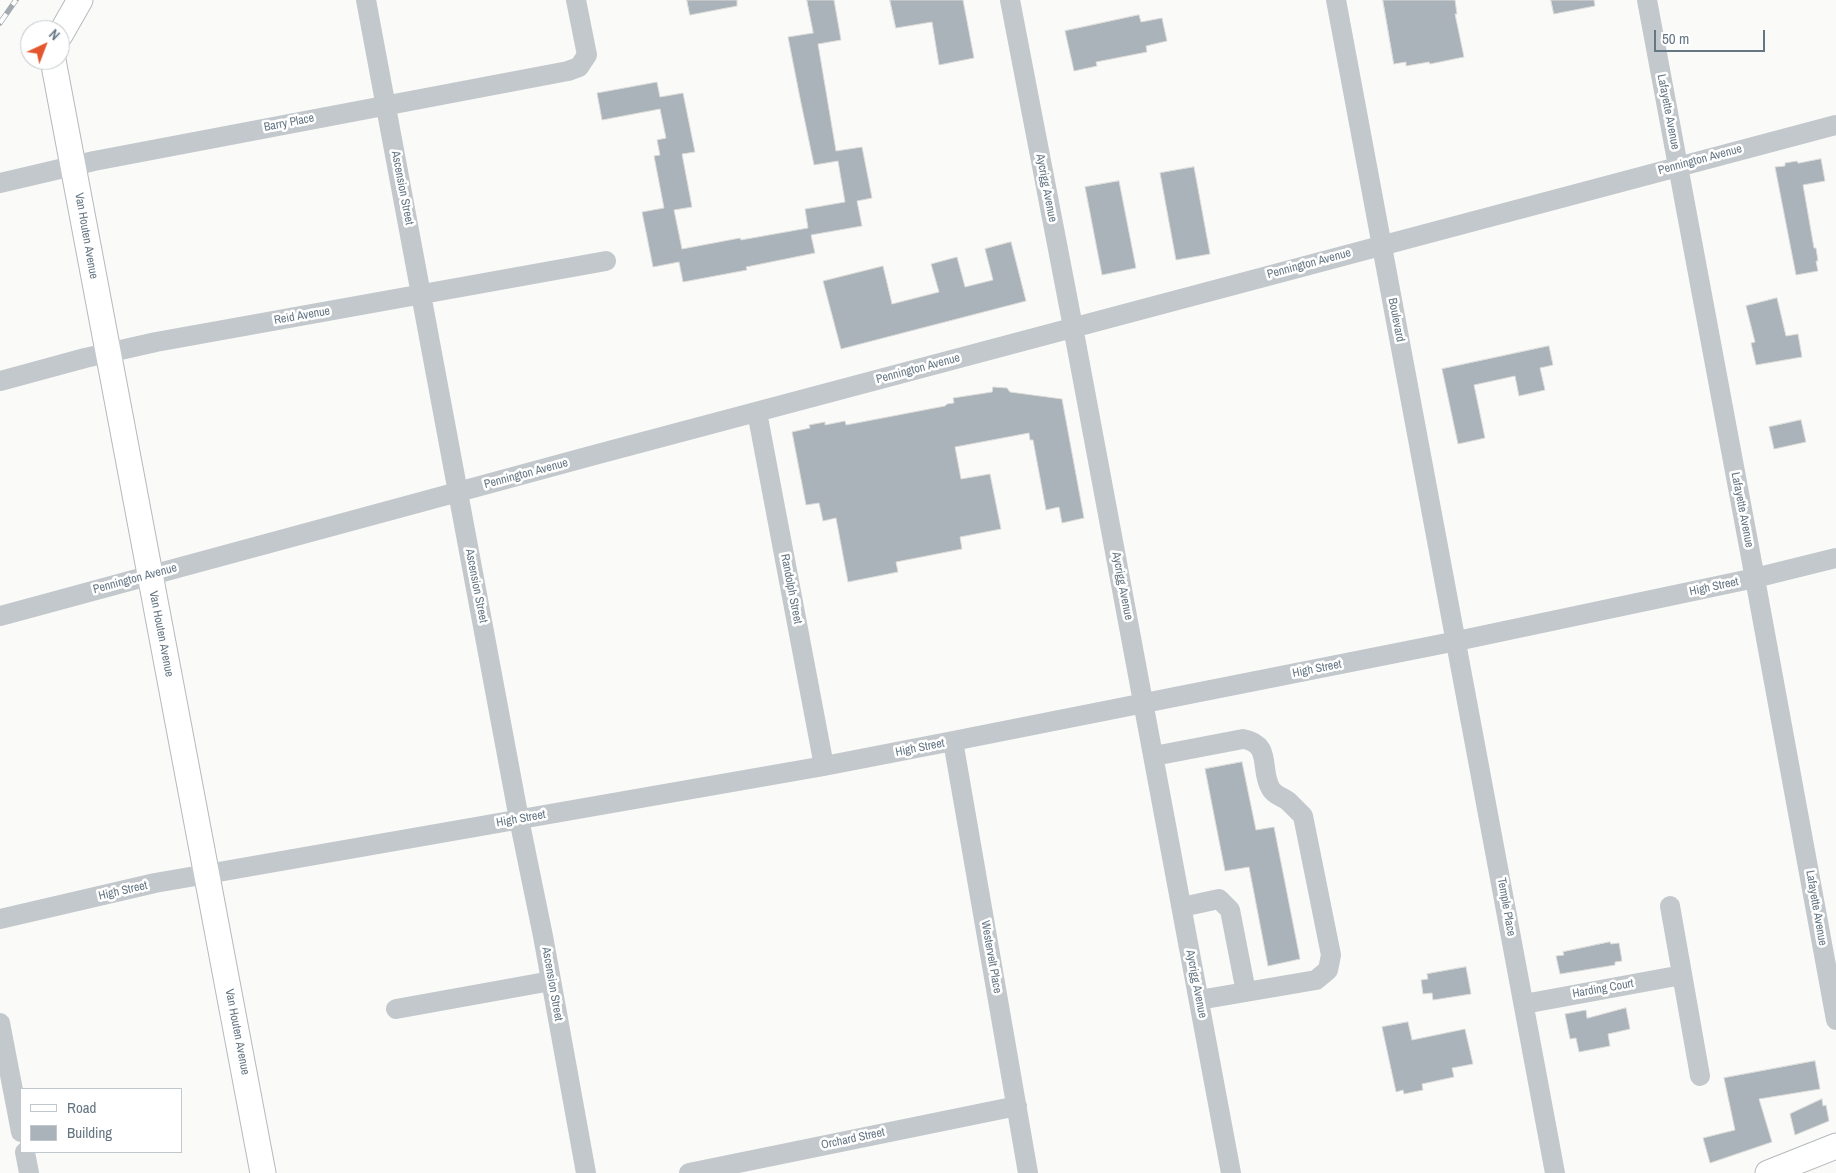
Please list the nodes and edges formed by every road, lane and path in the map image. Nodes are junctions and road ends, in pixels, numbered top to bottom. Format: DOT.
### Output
graph roads {
  1 [pos="80,0"];
  2 [pos="366,0"];
  3 [pos="576,0"];
  4 [pos="1010,0"];
  5 [pos="1336,0"];
  6 [pos="1646,0"];
  7 [pos="69,20"];
  8 [pos="55,70"];
  9 [pos="387,105"];
  10 [pos="1836,125"];
  11 [pos="74,165"];
  12 [pos="1678,166"];
  13 [pos="0,183"];
  14 [pos="1382,244"];
  15 [pos="606,261"];
  16 [pos="422,294"];
  17 [pos="1074,327"];
  18 [pos="108,353"];
  19 [pos="0,381"];
  20 [pos="758,412"];
  21 [pos="459,492"];
  22 [pos="1836,558"];
  23 [pos="150,576"];
  24 [pos="1755,578"];
  25 [pos="0,616"];
  26 [pos="1457,641"];
  27 [pos="1144,704"];
  28 [pos="953,742"];
  29 [pos="1154,756"];
  30 [pos="824,766"];
  31 [pos="519,819"];
  32 [pos="207,874"];
  33 [pos="1670,906"];
  34 [pos="1182,907"];
  35 [pos="0,919"];
  36 [pos="1682,975"];
  37 [pos="551,981"];
  38 [pos="1246,992"];
  39 [pos="1199,1000"];
  40 [pos="1524,1004"];
  41 [pos="396,1009"];
  42 [pos="1836,1020"];
  43 [pos="0,1023"];
  44 [pos="1700,1076"];
  45 [pos="1017,1106"];
  46 [pos="20,1127"];
  47 [pos="1836,1146"];
  48 [pos="25,1153"];
  49 [pos="29,1173"];
  50 [pos="263,1173"];
  51 [pos="586,1173"];
  52 [pos="689,1173"];
  53 [pos="1028,1173"];
  54 [pos="1231,1173"];
  55 [pos="1555,1173"];
  56 [pos="1768,1173"];
  1 -- 7 [label="main road"];
  2 -- 9 [label="street, Ascension Street"];
  3 -- 9 [label="street, Barry Place"];
  4 -- 17 [label="street, Aycrigg Avenue"];
  5 -- 14 [label="street, Boulevard"];
  6 -- 12 [label="street, Lafayette Avenue"];
  8 -- 11 [label="main road, Van Houten Avenue"];
  9 -- 11 [label="street, Barry Place"];
  9 -- 16 [label="street, Ascension Street"];
  10 -- 12 [label="street, Pennington Avenue"];
  11 -- 13 [label="street, Barry Place"];
  11 -- 18 [label="main road, Van Houten Avenue"];
  12 -- 14 [label="street, Pennington Avenue"];
  12 -- 24 [label="street, Lafayette Avenue"];
  14 -- 17 [label="street, Pennington Avenue"];
  14 -- 26 [label="street, Boulevard"];
  15 -- 16 [label="street, Reid Avenue"];
  16 -- 18 [label="street, Reid Avenue"];
  16 -- 21 [label="street, Ascension Street"];
  17 -- 20 [label="street, Pennington Avenue"];
  17 -- 27 [label="street, Aycrigg Avenue"];
  18 -- 19 [label="street, Reid Avenue"];
  18 -- 23 [label="main road, Van Houten Avenue"];
  20 -- 21 [label="street, Pennington Avenue"];
  20 -- 30 [label="street, Randolph Street"];
  21 -- 23 [label="street, Pennington Avenue"];
  21 -- 31 [label="street, Ascension Street"];
  22 -- 24 [label="street, High Street"];
  23 -- 25 [label="street, Pennington Avenue"];
  23 -- 32 [label="main road, Van Houten Avenue"];
  24 -- 26 [label="street, High Street"];
  24 -- 42 [label="street, Lafayette Avenue"];
  26 -- 27 [label="street, High Street"];
  26 -- 40 [label="street, Temple Place"];
  27 -- 28 [label="street, High Street"];
  27 -- 29 [label="street, Aycrigg Avenue"];
  28 -- 30 [label="street, High Street"];
  28 -- 45 [label="street, Westervelt Place"];
  29 -- 34 [label="street, Aycrigg Avenue"];
  29 -- 38 [label="street"];
  30 -- 31 [label="street, High Street"];
  31 -- 32 [label="street, High Street"];
  31 -- 37 [label="street, Ascension Street"];
  32 -- 35 [label="street, High Street"];
  32 -- 50 [label="main road, Van Houten Avenue"];
  33 -- 36 [label="street"];
  34 -- 38 [label="street"];
  34 -- 39 [label="street, Aycrigg Avenue"];
  36 -- 40 [label="street, Harding Court"];
  36 -- 44 [label="street"];
  37 -- 41 [label="street"];
  37 -- 51 [label="street, Ascension Street"];
  38 -- 39 [label="street"];
  39 -- 54 [label="street, Aycrigg Avenue"];
  40 -- 55 [label="street, Temple Place"];
  43 -- 46 [label="street"];
  45 -- 52 [label="street, Orchard Street"];
  45 -- 53 [label="street, Westervelt Place"];
  47 -- 56 [label="main road"];
  48 -- 49 [label="street"];
}
